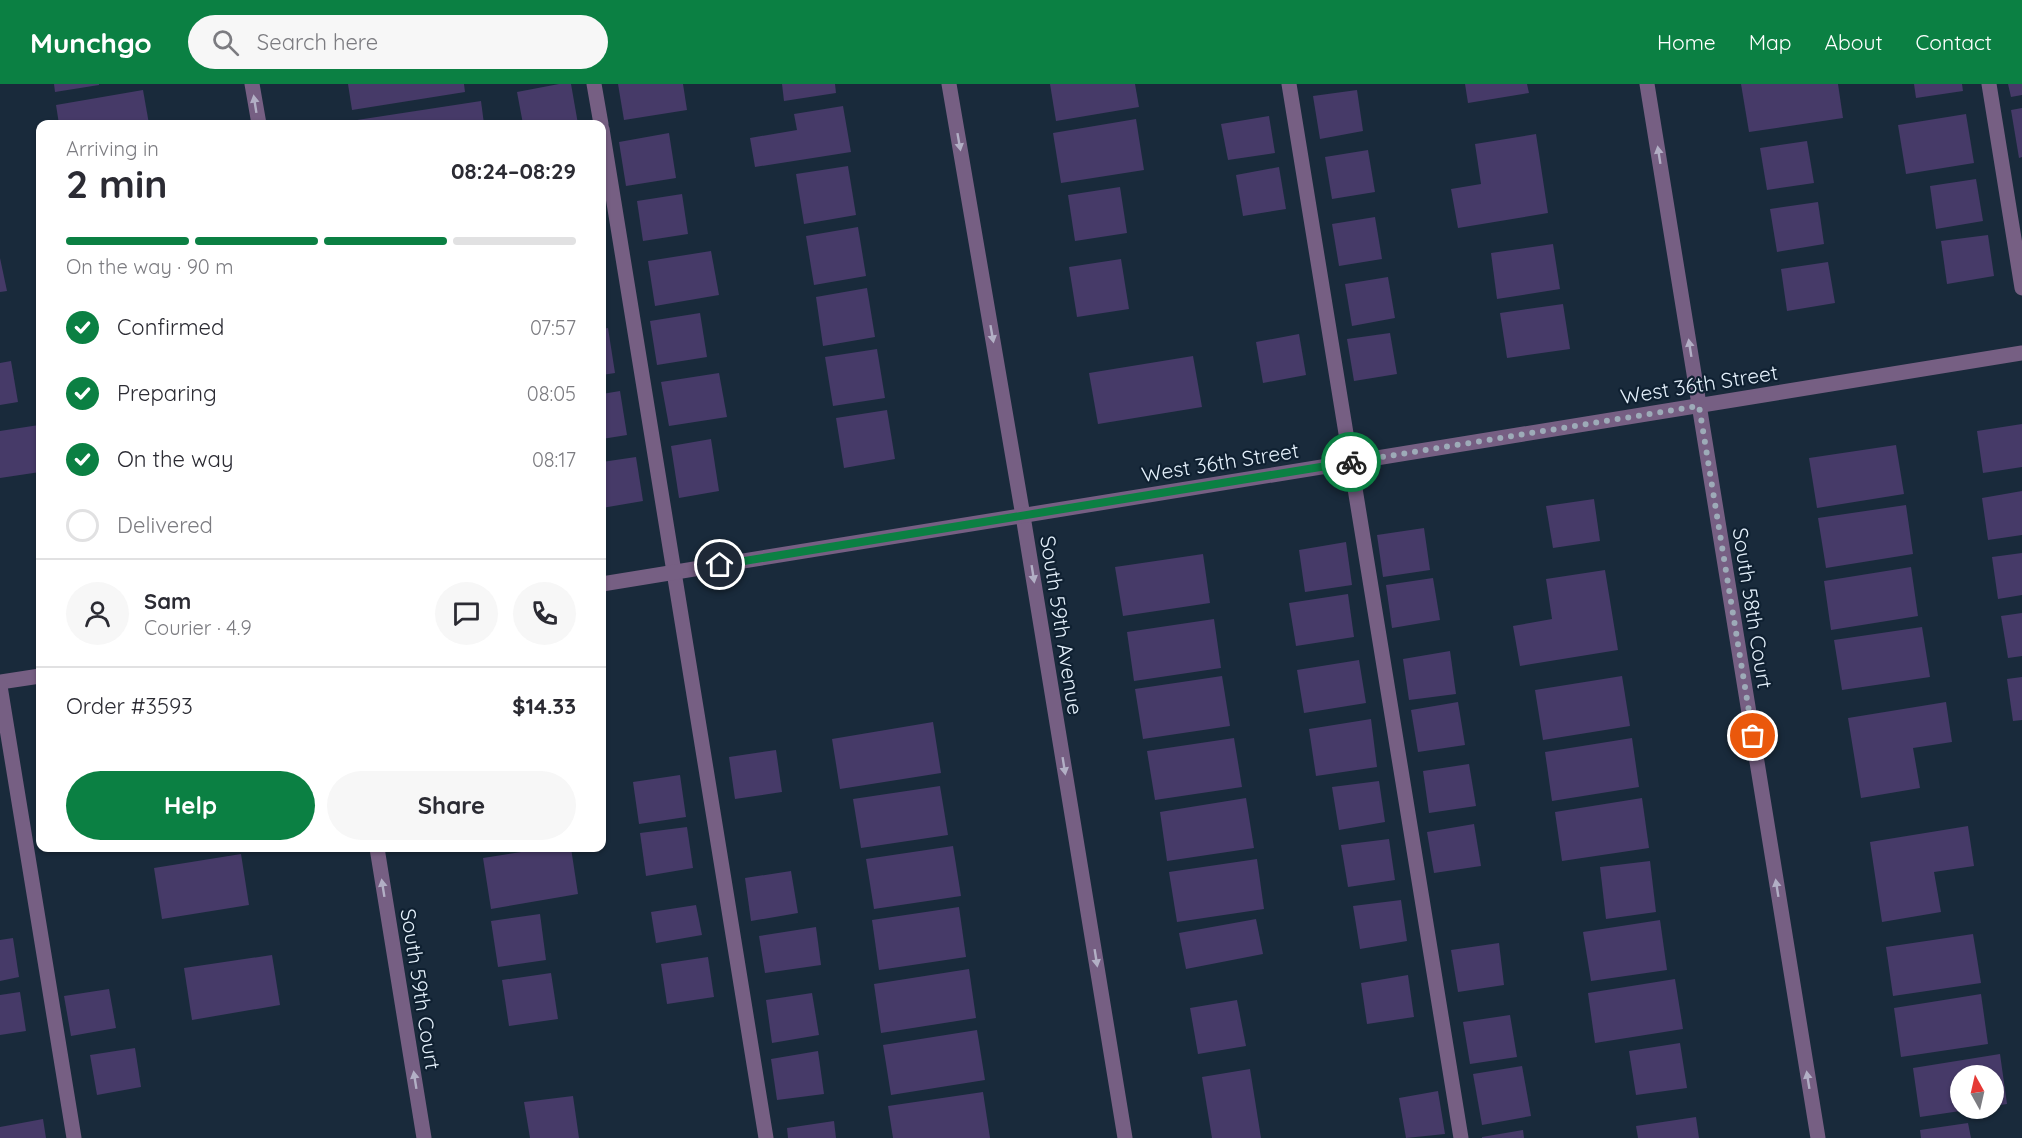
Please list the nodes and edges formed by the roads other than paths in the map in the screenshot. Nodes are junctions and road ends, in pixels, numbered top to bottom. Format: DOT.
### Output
graph roads {
  1 [pos="252,84"];
  2 [pos="594,84"];
  3 [pos="949,84"];
  4 [pos="1289,84"];
  5 [pos="1647,84"];
  6 [pos="1989,84"];
  7 [pos="258,120"];
  8 [pos="600,120"];
  9 [pos="606,154"];
  10 [pos="2022,288"];
  11 [pos="2022,353"];
  12 [pos="1699,406"];
  13 [pos="1351,462"];
  14 [pos="1023,516"];
  15 [pos="674,573"];
  16 [pos="606,583"];
  17 [pos="36,677"];
  18 [pos="0,684"];
  19 [pos="378,852"];
  20 [pos="74,1138"];
  21 [pos="424,1138"];
  22 [pos="766,1138"];
  23 [pos="1125,1138"];
  24 [pos="1461,1138"];
  25 [pos="1818,1138"];
  7 -- 1 [label="street, one-way"];
  2 -- 8 [label="street"];
  3 -- 14 [label="street, South 59th Avenue, one-way"];
  4 -- 13 [label="street"];
  12 -- 5 [label="street, South 58th Court, one-way"];
  6 -- 10 [label="street"];
  9 -- 15 [label="street"];
  11 -- 12 [label="street, West 36th Street"];
  12 -- 13 [label="street, West 36th Street"];
  25 -- 12 [label="street, South 58th Court, one-way"];
  13 -- 14 [label="street, West 36th Street"];
  13 -- 24 [label="street"];
  14 -- 15 [label="street, West 36th Street"];
  14 -- 23 [label="street, South 59th Avenue, one-way"];
  15 -- 16 [label="street, West 36th Street"];
  15 -- 22 [label="street"];
  17 -- 18 [label="street"];
  18 -- 20 [label="street"];
  21 -- 19 [label="street, South 59th Court, one-way"];
}
